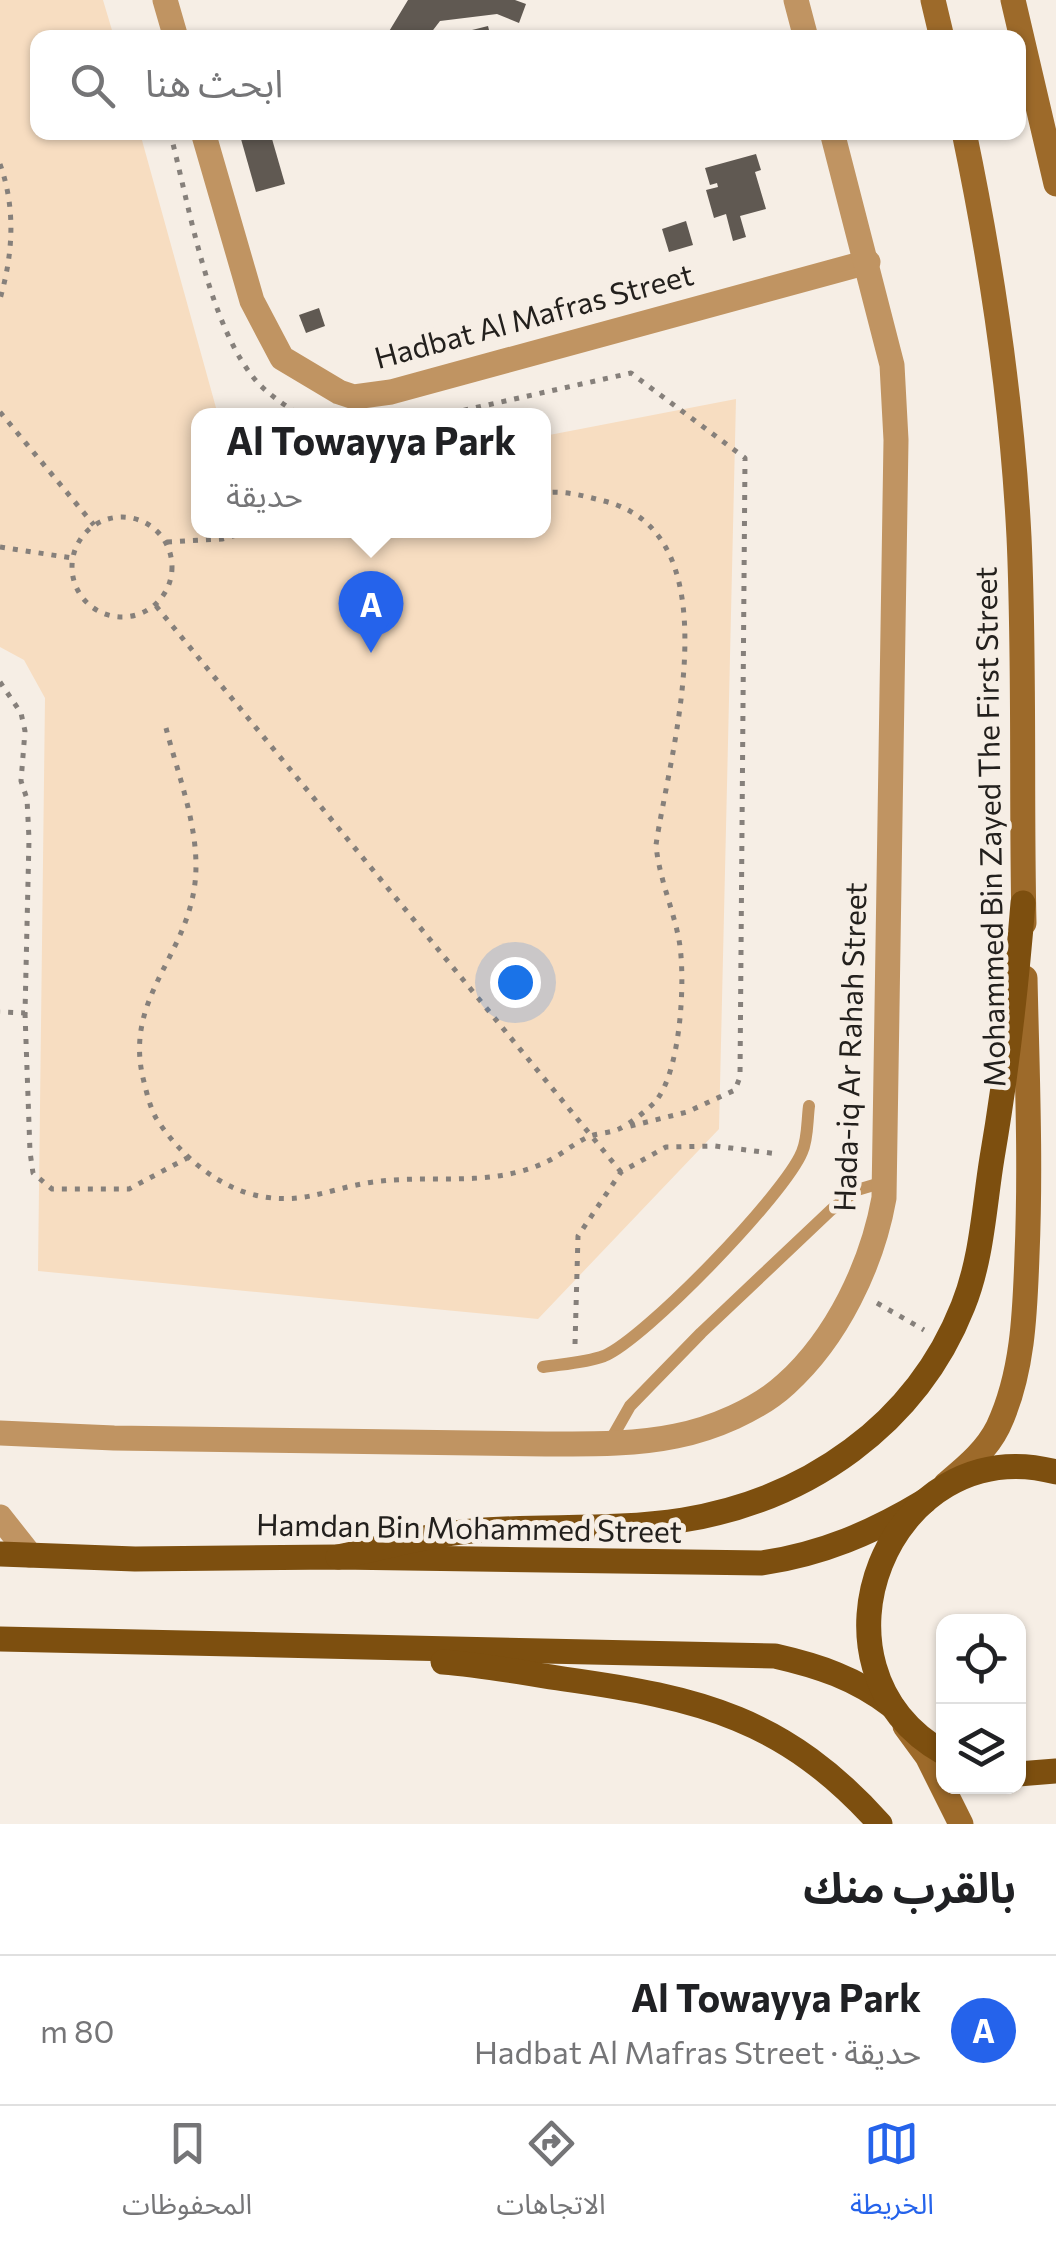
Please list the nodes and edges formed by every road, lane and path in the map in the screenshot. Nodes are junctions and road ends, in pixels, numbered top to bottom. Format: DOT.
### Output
graph roads {
  1 [pos="165,0"];
  2 [pos="796,0"];
  3 [pos="934,0"];
  4 [pos="1013,0"];
  5 [pos="174,30"];
  6 [pos="804,30"];
  7 [pos="940,30"];
  8 [pos="1020,30"];
  9 [pos="1026,58"];
  10 [pos="1033,89"];
  11 [pos="1056,112"];
  12 [pos="205,140"];
  13 [pos="834,140"];
  14 [pos="966,140"];
  15 [pos="0,164"];
  16 [pos="1056,184"];
  17 [pos="868,262"];
  18 [pos="0,299"];
  19 [pos="475,408"];
  20 [pos="0,412"];
  21 [pos="551,493"];
  22 [pos="94,525"];
  23 [pos="226,538"];
  24 [pos="166,542"];
  25 [pos="0,547"];
  26 [pos="72,558"];
  27 [pos="156,606"];
  28 [pos="0,682"];
  29 [pos="166,728"];
  30 [pos="1023,903"];
  31 [pos="0,1012"];
  32 [pos="25,1013"];
  33 [pos="809,1106"];
  34 [pos="621,1128"];
  35 [pos="589,1136"];
  36 [pos="189,1158"];
  37 [pos="799,1159"];
  38 [pos="621,1172"];
  39 [pos="884,1182"];
  40 [pos="853,1289"];
  41 [pos="946,1344"];
  42 [pos="575,1362"];
  43 [pos="542,1367"];
  44 [pos="0,1432"];
  45 [pos="609,1444"];
  46 [pos="1056,1472"];
  47 [pos="930,1498"];
  48 [pos="0,1517"];
  49 [pos="0,1554"];
  50 [pos="30,1555"];
  51 [pos="338,1557"];
  52 [pos="0,1640"];
  53 [pos="319,1644"];
  54 [pos="896,1712"];
  55 [pos="936,1748"];
  56 [pos="1056,1770"];
  57 [pos="1026,1773"];
  58 [pos="880,1824"];
  59 [pos="961,1824"];
  1 -- 5 [label="street"];
  2 -- 6 [label="street"];
  3 -- 7 [label="main road"];
  4 -- 8 [label="main road"];
  9 -- 10 [label="main road"];
  10 -- 11 [label="street"];
  10 -- 16 [label="main road"];
  12 -- 17 [label="street, Hadbat Al Mafras Street"];
  13 -- 17 [label="street, Hada-iq Ar Rahah Street"];
  14 -- 30 [label="main road, Mohammed Bin Zayed The First Street"];
  15 -- 18 [label="path"];
  17 -- 39 [label="street, Hada-iq Ar Rahah Street"];
  19 -- 34 [label="path"];
  20 -- 22 [label="path"];
  21 -- 34 [label="path"];
  22 -- 24 [label="path"];
  22 -- 26 [label="path"];
  23 -- 24 [label="path"];
  24 -- 27 [label="path"];
  25 -- 26 [label="path"];
  26 -- 27 [label="path"];
  27 -- 35 [label="path"];
  28 -- 32 [label="path"];
  29 -- 36 [label="path"];
  30 -- 41 [label="main road"];
  30 -- 47 [label="main road, Mohammed Bin Zayed The First Street"];
  31 -- 32 [label="path"];
  32 -- 36 [label="path"];
  33 -- 37 [label="lane"];
  34 -- 35 [label="path"];
  35 -- 36 [label="path"];
  35 -- 38 [label="path"];
  37 -- 38 [label="path"];
  37 -- 42 [label="lane"];
  38 -- 42 [label="path"];
  39 -- 40 [label="street, Hada-iq Ar Rahah Street"];
  39 -- 45 [label="lane"];
  40 -- 41 [label="path"];
  40 -- 45 [label="street, Hada-iq Ar Rahah Street"];
  41 -- 51 [label="main road"];
  42 -- 43 [label="lane"];
  44 -- 45 [label="street, Hada-iq Ar Rahah Street"];
  46 -- 47 [label="main road, Hamdan Bin Mohammed Street"];
  47 -- 51 [label="main road, Hamdan Bin Mohammed Street"];
  47 -- 54 [label="main road"];
  48 -- 50 [label="street"];
  49 -- 50 [label="main road, Hamdan Bin Mohammed Street"];
  50 -- 51 [label="main road, Hamdan Bin Mohammed Street"];
  52 -- 53 [label="main road"];
  53 -- 54 [label="main road"];
  53 -- 58 [label="main road"];
  54 -- 55 [label="main road"];
  54 -- 59 [label="main road"];
  56 -- 57 [label="main road"];
}
